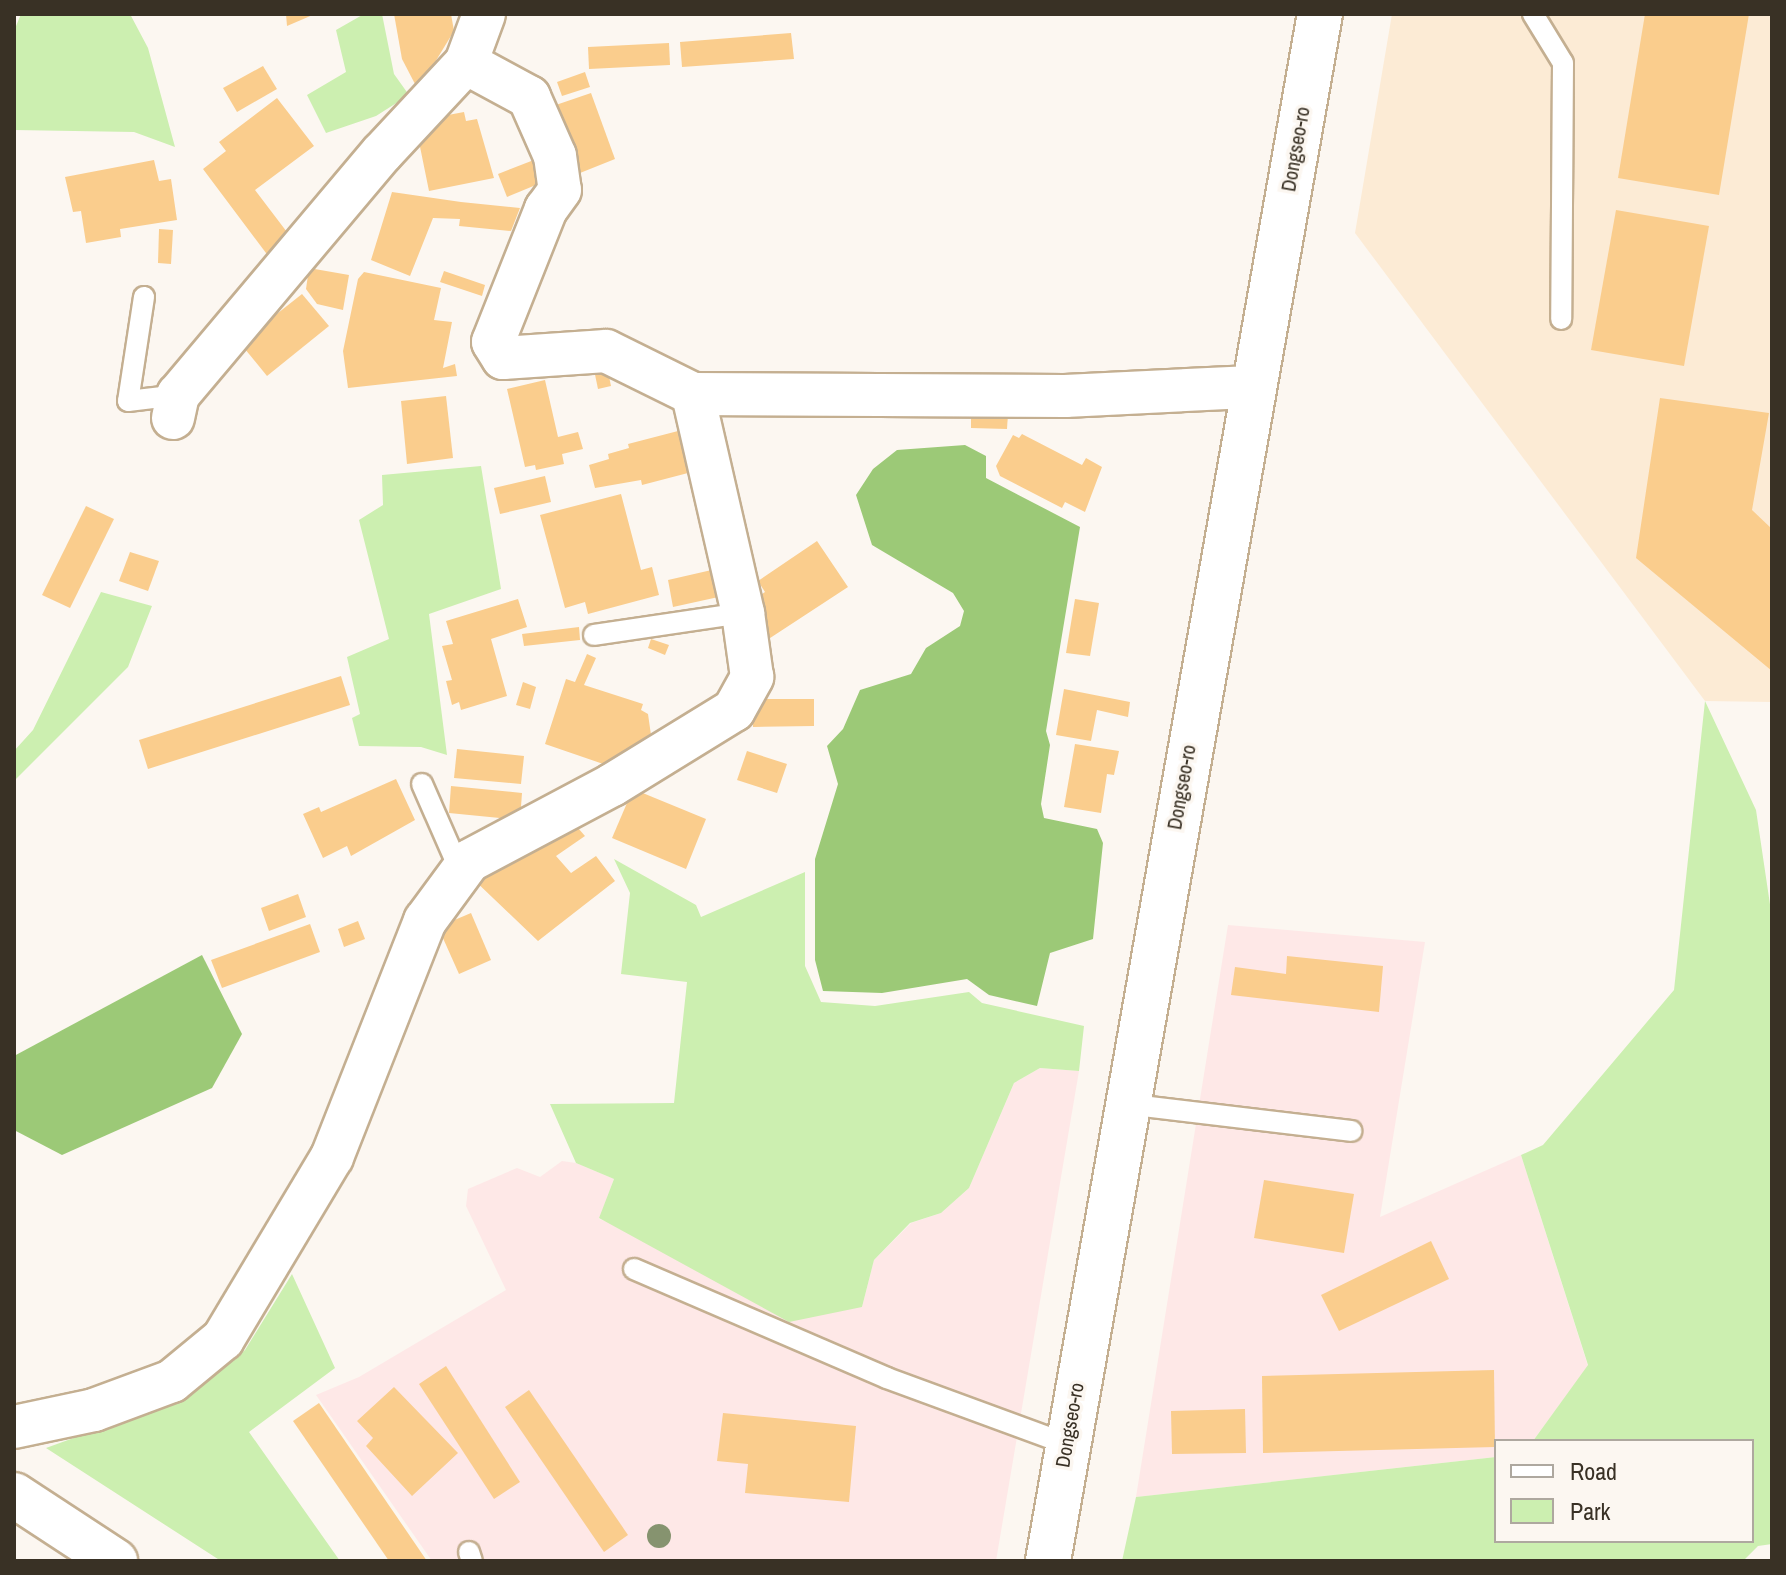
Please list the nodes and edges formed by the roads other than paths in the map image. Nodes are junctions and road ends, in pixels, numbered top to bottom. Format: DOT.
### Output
graph roads {
  1 [pos="484,14"];
  2 [pos="1320,14"];
  3 [pos="1533,14"];
  4 [pos="466,63"];
  5 [pos="144,297"];
  6 [pos="1561,319"];
  7 [pos="1252,387"];
  8 [pos="693,394"];
  9 [pos="175,406"];
  10 [pos="743,613"];
  11 [pos="594,635"];
  12 [pos="422,784"];
  13 [pos="461,873"];
  14 [pos="1126,1104"];
  15 [pos="1351,1131"];
  16 [pos="634,1269"];
  17 [pos="14,1427"];
  18 [pos="1066,1444"];
  19 [pos="14,1495"];
  20 [pos="115,1561"];
  21 [pos="1048,1561"];
  1 -- 4 [label="street"];
  2 -- 7 [label="main road, Dongseo-ro"];
  3 -- 6 [label="lane"];
  4 -- 8 [label="street"];
  4 -- 9 [label="street"];
  5 -- 9 [label="lane"];
  7 -- 8 [label="street"];
  7 -- 14 [label="main road, Dongseo-ro"];
  8 -- 10 [label="street"];
  10 -- 11 [label="lane"];
  10 -- 13 [label="street"];
  12 -- 13 [label="lane"];
  13 -- 17 [label="street"];
  14 -- 15 [label="lane"];
  14 -- 18 [label="main road, Dongseo-ro"];
  16 -- 18 [label="lane"];
  18 -- 21 [label="main road, Dongseo-ro"];
  19 -- 20 [label="main road"];
}
